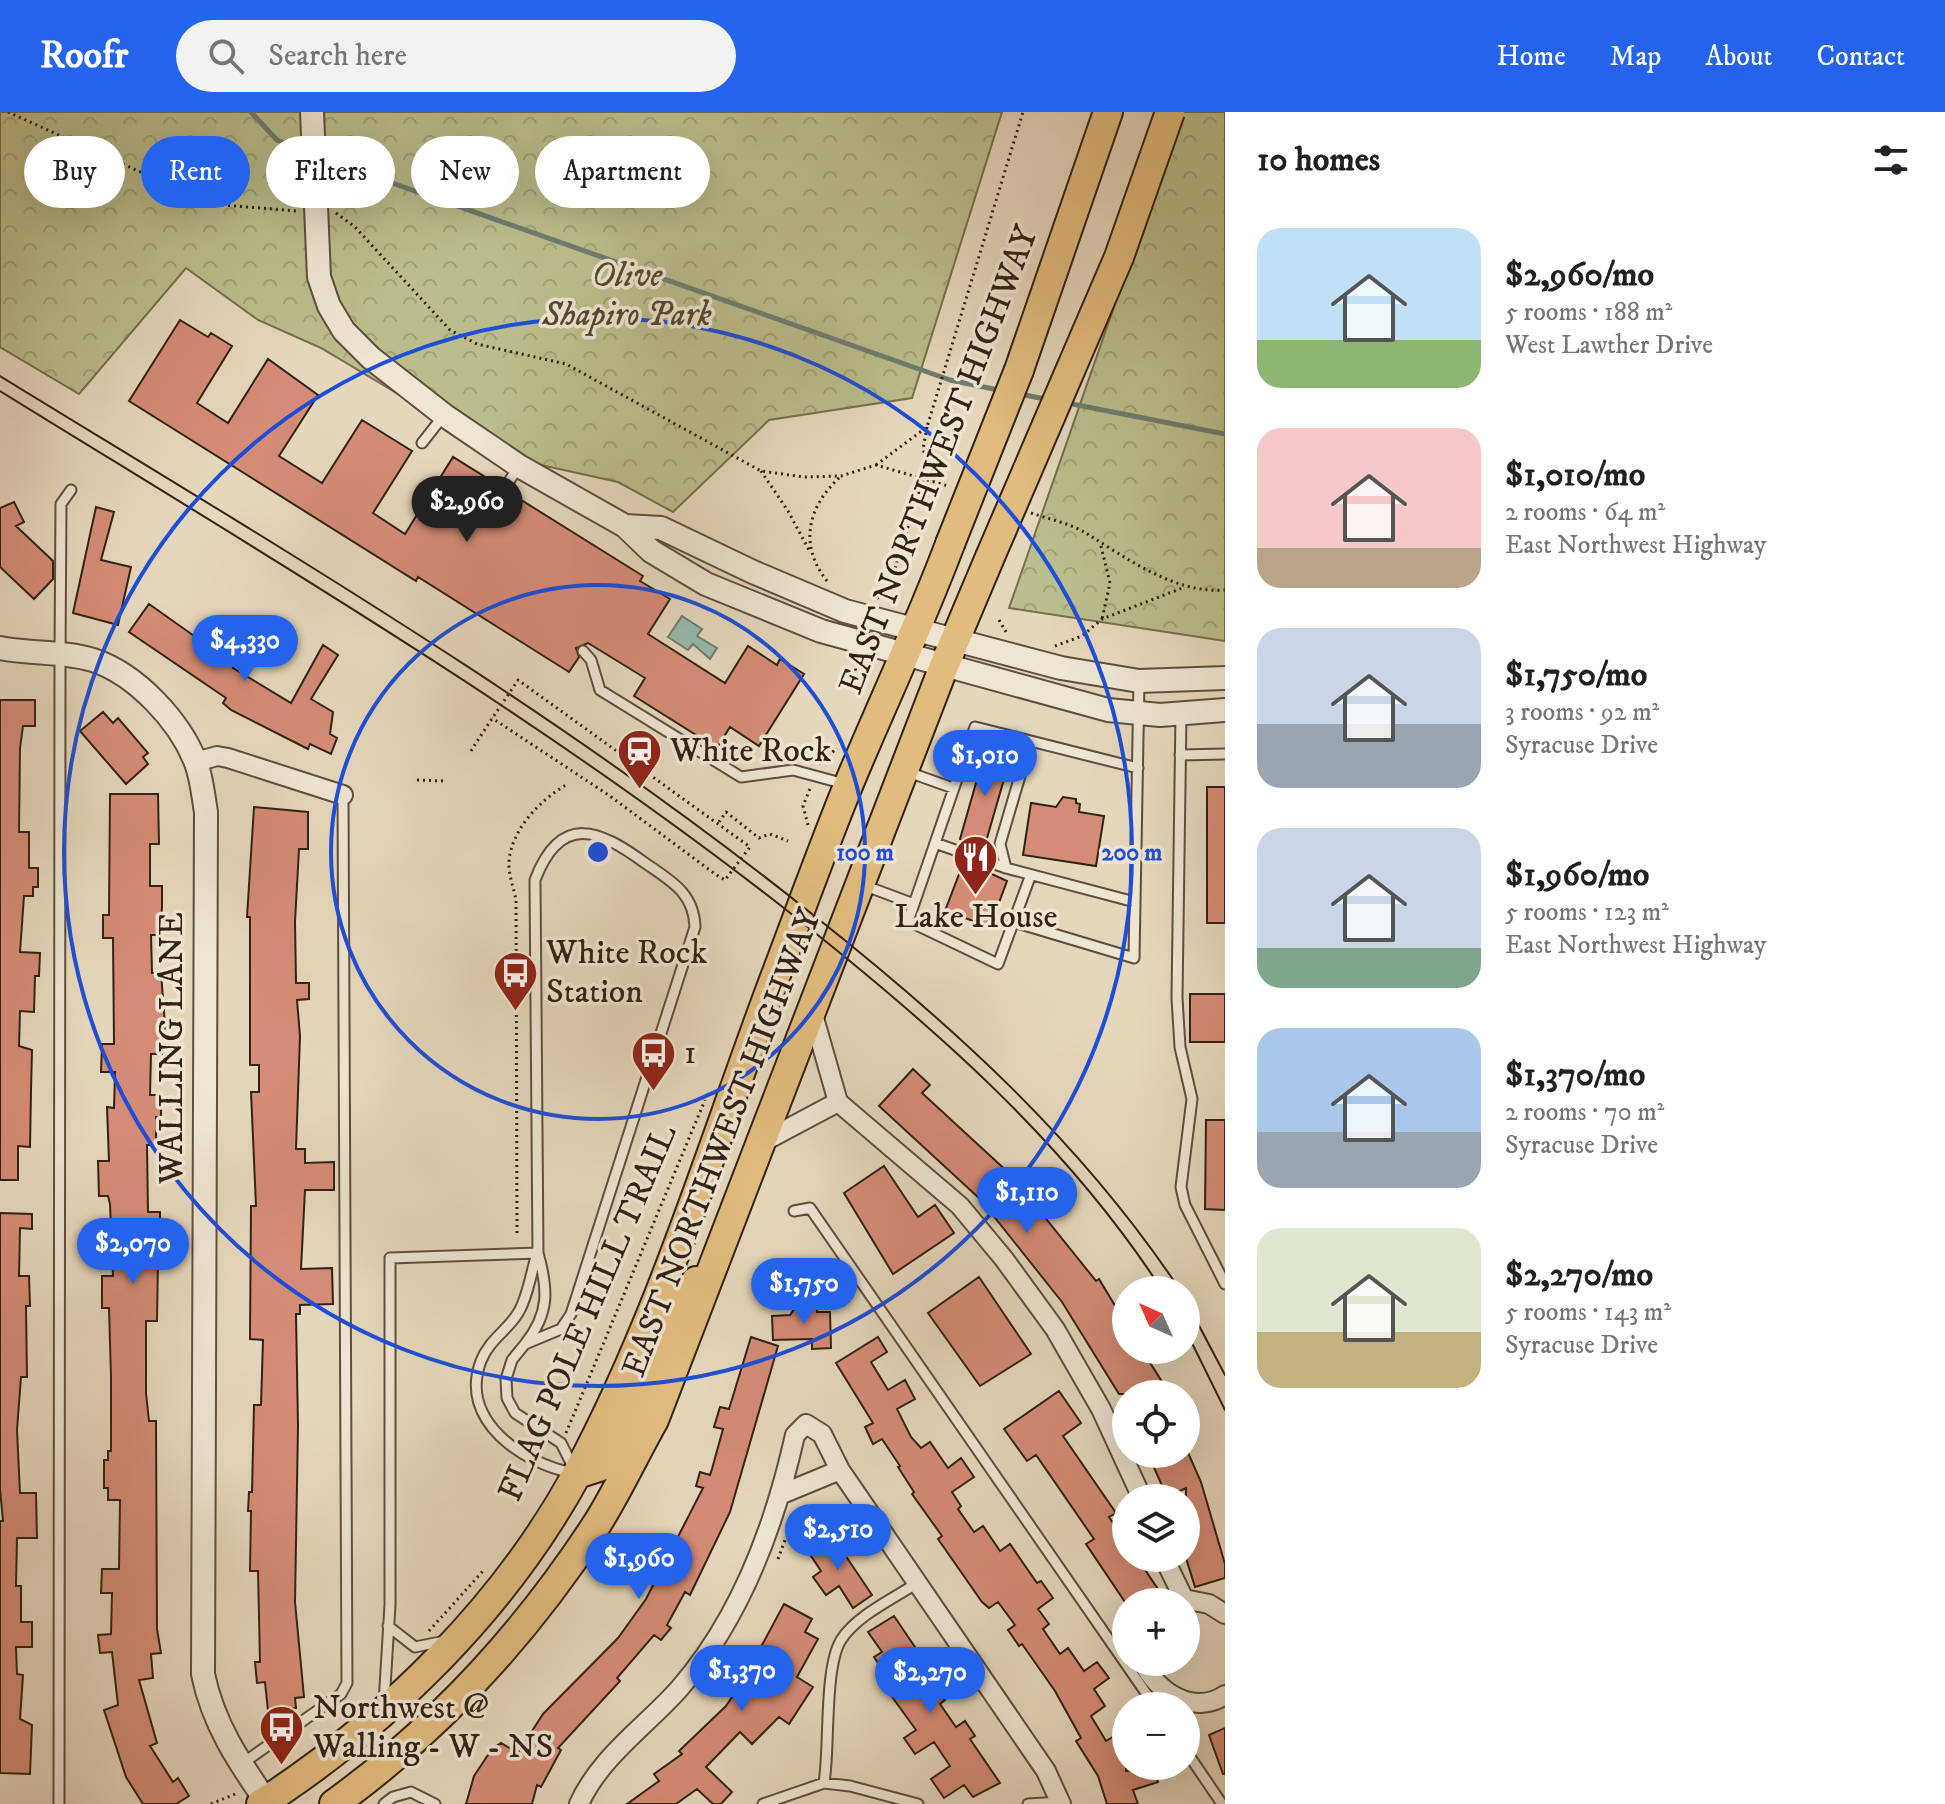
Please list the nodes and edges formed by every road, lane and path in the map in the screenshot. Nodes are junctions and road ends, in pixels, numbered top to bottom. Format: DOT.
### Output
graph roads {
  1 [pos="8,112"];
  2 [pos="312,112"];
  3 [pos="1023,112"];
  4 [pos="1108,112"];
  5 [pos="1170,112"];
  6 [pos="304,211"];
  7 [pos="327,213"];
  8 [pos="444,415"];
  9 [pos="927,427"];
  10 [pos="422,443"];
  11 [pos="876,465"];
  12 [pos="519,466"];
  13 [pos="761,471"];
  14 [pos="841,476"];
  15 [pos="923,479"];
  16 [pos="935,482"];
  17 [pos="950,487"];
  18 [pos="504,489"];
  19 [pos="71,490"];
  20 [pos="1025,511"];
  21 [pos="625,526"];
  22 [pos="1101,546"];
  23 [pos="810,553"];
  24 [pos="719,557"];
  25 [pos="706,584"];
  26 [pos="831,585"];
  27 [pos="1185,587"];
  28 [pos="1225,590"];
  29 [pos="872,599"];
  30 [pos="1102,619"];
  31 [pos="999,620"];
  32 [pos="916,629"];
  33 [pos="956,638"];
  34 [pos="1016,638"];
  35 [pos="1044,645"];
  36 [pos="0,648"];
  37 [pos="583,651"];
  38 [pos="60,655"];
  39 [pos="904,655"];
  40 [pos="862,663"];
  41 [pos="944,666"];
  42 [pos="1225,678"];
  43 [pos="1139,681"];
  44 [pos="860,702"];
  45 [pos="1225,710"];
  46 [pos="1139,714"];
  47 [pos="1181,714"];
  48 [pos="492,718"];
  49 [pos="1030,742"];
  50 [pos="841,743"];
  51 [pos="471,751"];
  52 [pos="1225,754"];
  53 [pos="1180,755"];
  54 [pos="196,762"];
  55 [pos="1138,768"];
  56 [pos="904,771"];
  57 [pos="815,776"];
  58 [pos="417,780"];
  59 [pos="445,781"];
  60 [pos="566,785"];
  61 [pos="849,785"];
  62 [pos="953,788"];
  63 [pos="343,795"];
  64 [pos="719,823"];
  65 [pos="808,831"];
  66 [pos="788,841"];
  67 [pos="935,843"];
  68 [pos="1006,868"];
  69 [pos="1030,877"];
  70 [pos="860,884"];
  71 [pos="1135,902"];
  72 [pos="914,904"];
  73 [pos="1014,922"];
  74 [pos="812,1008"];
  75 [pos="709,1089"];
  76 [pos="838,1102"];
  77 [pos="759,1144"];
  78 [pos="794,1211"];
  79 [pos="517,1233"];
  80 [pos="722,1240"];
  81 [pos="538,1253"];
  82 [pos="1225,1284"];
  83 [pos="525,1344"];
  84 [pos="561,1443"];
  85 [pos="840,1470"];
  86 [pos="577,1474"];
  87 [pos="1136,1484"];
  88 [pos="782,1494"];
  89 [pos="787,1535"];
  90 [pos="484,1570"];
  91 [pos="772,1570"];
  92 [pos="917,1583"];
  93 [pos="1200,1603"];
  94 [pos="1225,1614"];
  95 [pos="388,1626"];
  96 [pos="458,1637"];
  97 [pos="514,1638"];
  98 [pos="415,1647"];
  99 [pos="1149,1676"];
  100 [pos="1145,1692"];
  101 [pos="1225,1695"];
  102 [pos="383,1711"];
  103 [pos="241,1765"];
  104 [pos="1200,1772"];
  105 [pos="824,1783"];
  106 [pos="257,1801"];
  107 [pos="1061,1803"];
  108 [pos="59,1804"];
  109 [pos="211,1804"];
  110 [pos="334,1804"];
  111 [pos="384,1804"];
  112 [pos="435,1804"];
  113 [pos="579,1804"];
  114 [pos="763,1804"];
  115 [pos="918,1804"];
  116 [pos="1028,1804"];
  117 [pos="1222,1804"];
  1 -- 6 [label="path"];
  2 -- 8 [label="street"];
  3 -- 9 [label="path"];
  4 -- 32 [label="main road, EAST NORTHWEST HIGHWAY, bridge"];
  5 -- 33 [label="main road, EAST NORTHWEST HIGHWAY, bridge"];
  7 -- 13 [label="path"];
  8 -- 10 [label="lane"];
  8 -- 12 [label="street"];
  9 -- 11 [label="path"];
  9 -- 16 [label="path"];
  11 -- 14 [label="path"];
  11 -- 15 [label="path"];
  12 -- 18 [label="lane"];
  12 -- 21 [label="street"];
  13 -- 14 [label="path"];
  13 -- 23 [label="path"];
  14 -- 23 [label="path"];
  15 -- 16 [label="path"];
  15 -- 29 [label="path"];
  16 -- 17 [label="path"];
  19 -- 38 [label="lane"];
  20 -- 22 [label="path"];
  21 -- 24 [label="street"];
  21 -- 25 [label="street"];
  22 -- 27 [label="path"];
  22 -- 30 [label="path"];
  23 -- 26 [label="path"];
  24 -- 25 [label="street"];
  24 -- 32 [label="street"];
  25 -- 39 [label="street"];
  27 -- 28 [label="path"];
  27 -- 30 [label="path"];
  30 -- 35 [label="path"];
  31 -- 34 [label="path"];
  32 -- 33 [label="street"];
  32 -- 39 [label="main road, EAST NORTHWEST HIGHWAY"];
  33 -- 41 [label="main road, EAST NORTHWEST HIGHWAY"];
  33 -- 43 [label="street"];
  36 -- 38 [label="street, WALLING LANE"];
  37 -- 57 [label="lane"];
  38 -- 54 [label="street, WALLING LANE"];
  38 -- 108 [label="lane"];
  39 -- 41 [label="street"];
  39 -- 61 [label="main road, EAST NORTHWEST HIGHWAY"];
  40 -- 44 [label="path"];
  41 -- 46 [label="street"];
  41 -- 56 [label="main road, EAST NORTHWEST HIGHWAY"];
  42 -- 43 [label="street"];
  43 -- 46 [label="lane"];
  45 -- 47 [label="street"];
  46 -- 47 [label="street"];
  46 -- 55 [label="lane"];
  47 -- 53 [label="lane"];
  48 -- 51 [label="path"];
  48 -- 64 [label="path"];
  48 -- 64 [label="path"];
  49 -- 55 [label="lane"];
  49 -- 62 [label="lane"];
  49 -- 68 [label="lane"];
  50 -- 57 [label="path"];
  52 -- 53 [label="lane"];
  53 -- 82 [label="lane"];
  54 -- 63 [label="street"];
  54 -- 103 [label="street, WALLING LANE"];
  55 -- 71 [label="lane"];
  56 -- 62 [label="lane"];
  56 -- 70 [label="main road, EAST NORTHWEST HIGHWAY"];
  57 -- 61 [label="lane"];
  57 -- 65 [label="path"];
  58 -- 59 [label="path"];
  60 -- 79 [label="path"];
  61 -- 86 [label="main road, EAST NORTHWEST HIGHWAY"];
  62 -- 67 [label="lane"];
  63 -- 103 [label="lane"];
  64 -- 66 [label="path"];
  67 -- 68 [label="lane"];
  67 -- 72 [label="lane"];
  68 -- 69 [label="lane"];
  69 -- 71 [label="lane"];
  69 -- 73 [label="lane"];
  70 -- 72 [label="lane"];
  70 -- 74 [label="main road, EAST NORTHWEST HIGHWAY"];
  71 -- 73 [label="lane"];
  72 -- 73 [label="lane"];
  74 -- 76 [label="street"];
  74 -- 77 [label="main road, EAST NORTHWEST HIGHWAY"];
  75 -- 84 [label="path, FLAG POLE HILL TRAIL"];
  76 -- 77 [label="street"];
  76 -- 87 [label="street"];
  77 -- 80 [label="main road, EAST NORTHWEST HIGHWAY"];
  78 -- 100 [label="lane"];
  80 -- 86 [label="main road"];
  80 -- 97 [label="main road, EAST NORTHWEST HIGHWAY"];
  81 -- 83 [label="lane"];
  81 -- 83 [label="lane"];
  81 -- 86 [label="lane"];
  81 -- 95 [label="lane"];
  83 -- 84 [label="lane"];
  84 -- 86 [label="lane"];
  85 -- 88 [label="street"];
  85 -- 88 [label="street"];
  85 -- 92 [label="street"];
  86 -- 96 [label="main road, EAST NORTHWEST HIGHWAY"];
  86 -- 97 [label="main road"];
  88 -- 113 [label="street"];
  89 -- 91 [label="path"];
  90 -- 98 [label="path"];
  92 -- 105 [label="lane"];
  92 -- 107 [label="street"];
  93 -- 94 [label="street"];
  95 -- 98 [label="lane"];
  95 -- 102 [label="lane"];
  96 -- 98 [label="lane"];
  96 -- 102 [label="main road, EAST NORTHWEST HIGHWAY"];
  97 -- 110 [label="main road, EAST NORTHWEST HIGHWAY"];
  99 -- 101 [label="street"];
  102 -- 106 [label="main road, EAST NORTHWEST HIGHWAY"];
  103 -- 106 [label="street, WALLING LANE"];
  104 -- 117 [label="lane"];
  105 -- 114 [label="lane"];
  105 -- 115 [label="lane"];
  106 -- 109 [label="path"];
  107 -- 116 [label="lane"];
  111 -- 112 [label="lane"];
}
